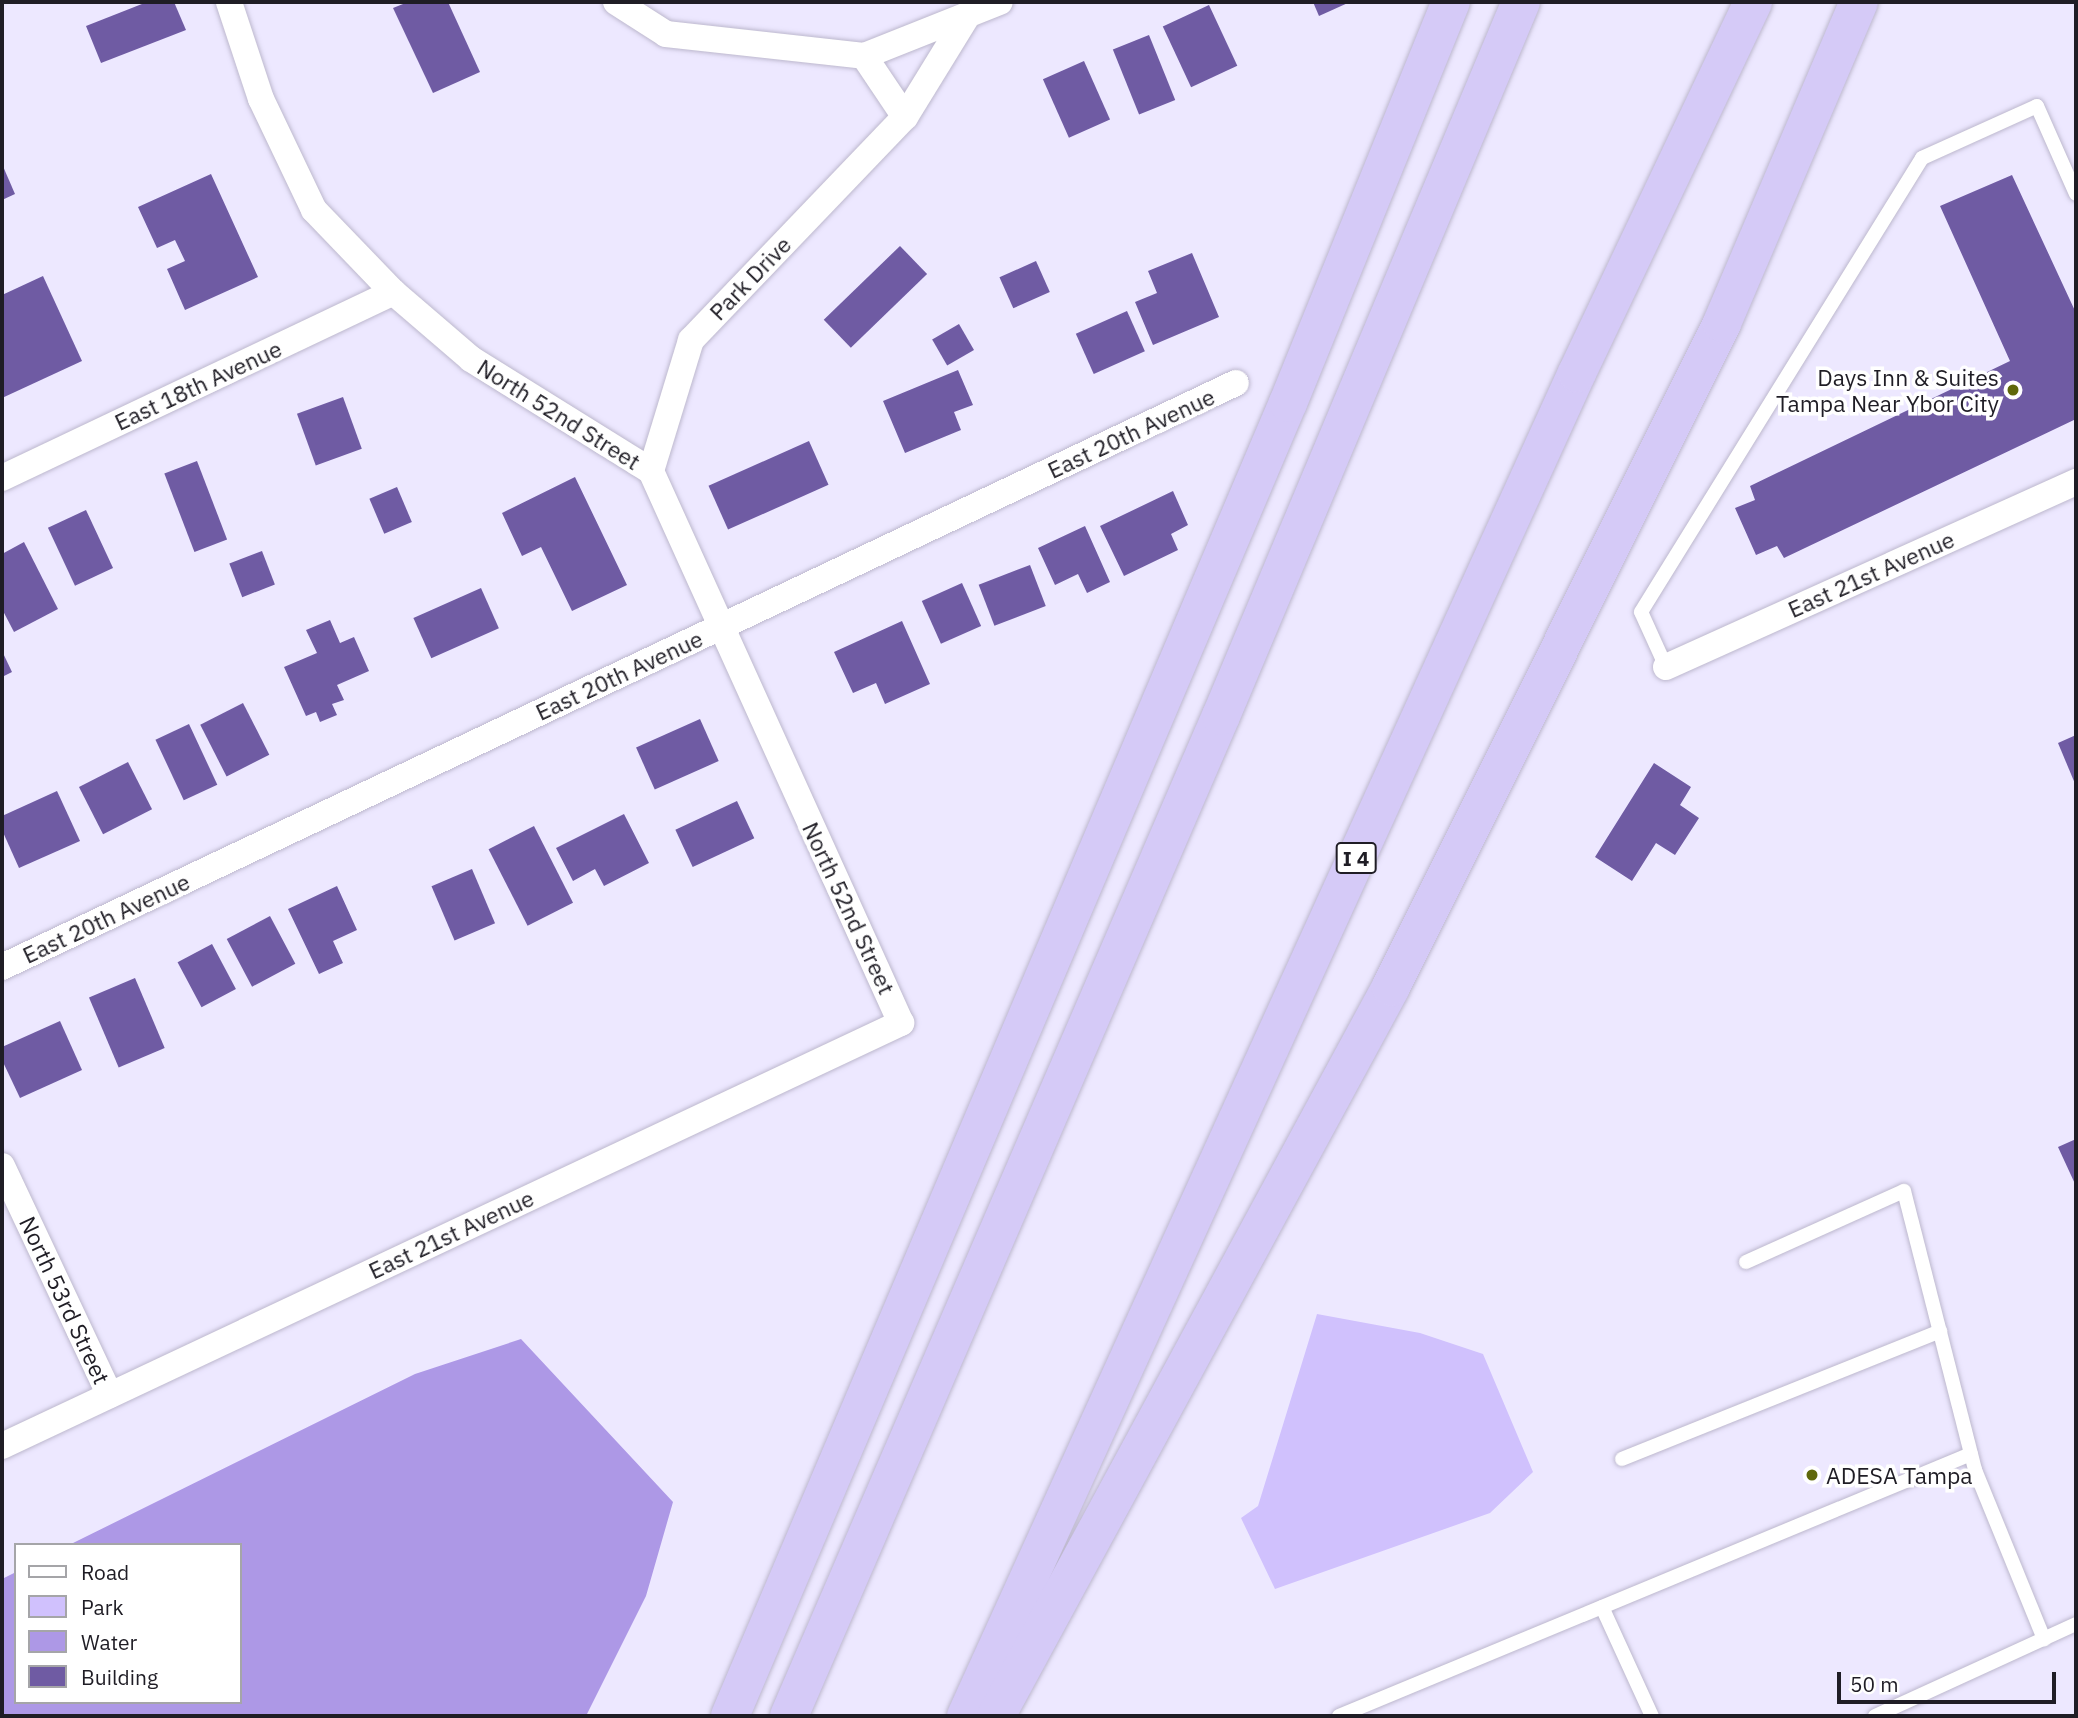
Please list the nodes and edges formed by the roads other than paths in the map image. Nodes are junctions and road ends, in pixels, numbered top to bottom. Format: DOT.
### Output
graph roads {
  1 [pos="229,2"];
  2 [pos="615,2"];
  3 [pos="1000,2"];
  4 [pos="1451,2"];
  5 [pos="1521,2"];
  6 [pos="1753,2"];
  7 [pos="1859,2"];
  8 [pos="965,19"];
  9 [pos="864,56"];
  10 [pos="905,117"];
  11 [pos="2076,194"];
  12 [pos="393,292"];
  13 [pos="1236,383"];
  14 [pos="651,471"];
  15 [pos="2,478"];
  16 [pos="2076,482"];
  17 [pos="720,628"];
  18 [pos="1666,667"];
  19 [pos="2,967"];
  20 [pos="901,1023"];
  21 [pos="2,1166"];
  22 [pos="1746,1262"];
  23 [pos="1940,1331"];
  24 [pos="110,1395"];
  25 [pos="2,1446"];
  26 [pos="1971,1454"];
  27 [pos="1622,1460"];
  28 [pos="1602,1607"];
  29 [pos="2076,1624"];
  30 [pos="2044,1639"];
  31 [pos="730,1716"];
  32 [pos="789,1716"];
  33 [pos="966,1716"];
  34 [pos="996,1716"];
  35 [pos="1339,1716"];
  36 [pos="1652,1716"];
  37 [pos="1875,1716"];
  1 -- 12 [label="street, North 52nd Street"];
  2 -- 9 [label="street"];
  3 -- 8 [label="street"];
  4 -- 31 [label="highway"];
  5 -- 32 [label="highway"];
  6 -- 33 [label="highway, I 4"];
  7 -- 34 [label="highway"];
  8 -- 9 [label="street"];
  8 -- 10 [label="street, Park Drive"];
  9 -- 10 [label="street"];
  10 -- 14 [label="street, Park Drive"];
  11 -- 18 [label="lane"];
  12 -- 14 [label="street, North 52nd Street"];
  12 -- 15 [label="street, East 18th Avenue"];
  13 -- 17 [label="street, East 20th Avenue"];
  14 -- 17 [label="street, North 52nd Street"];
  16 -- 18 [label="street, East 21st Avenue"];
  17 -- 19 [label="street, East 20th Avenue"];
  17 -- 20 [label="street, North 52nd Street"];
  20 -- 24 [label="street, East 21st Avenue"];
  21 -- 24 [label="street, North 53rd Street"];
  22 -- 23 [label="lane"];
  23 -- 26 [label="lane"];
  23 -- 27 [label="lane"];
  24 -- 25 [label="street, East 21st Avenue"];
  26 -- 28 [label="lane"];
  26 -- 30 [label="lane"];
  28 -- 35 [label="lane"];
  28 -- 36 [label="lane"];
  29 -- 30 [label="lane"];
  30 -- 37 [label="lane"];
}
